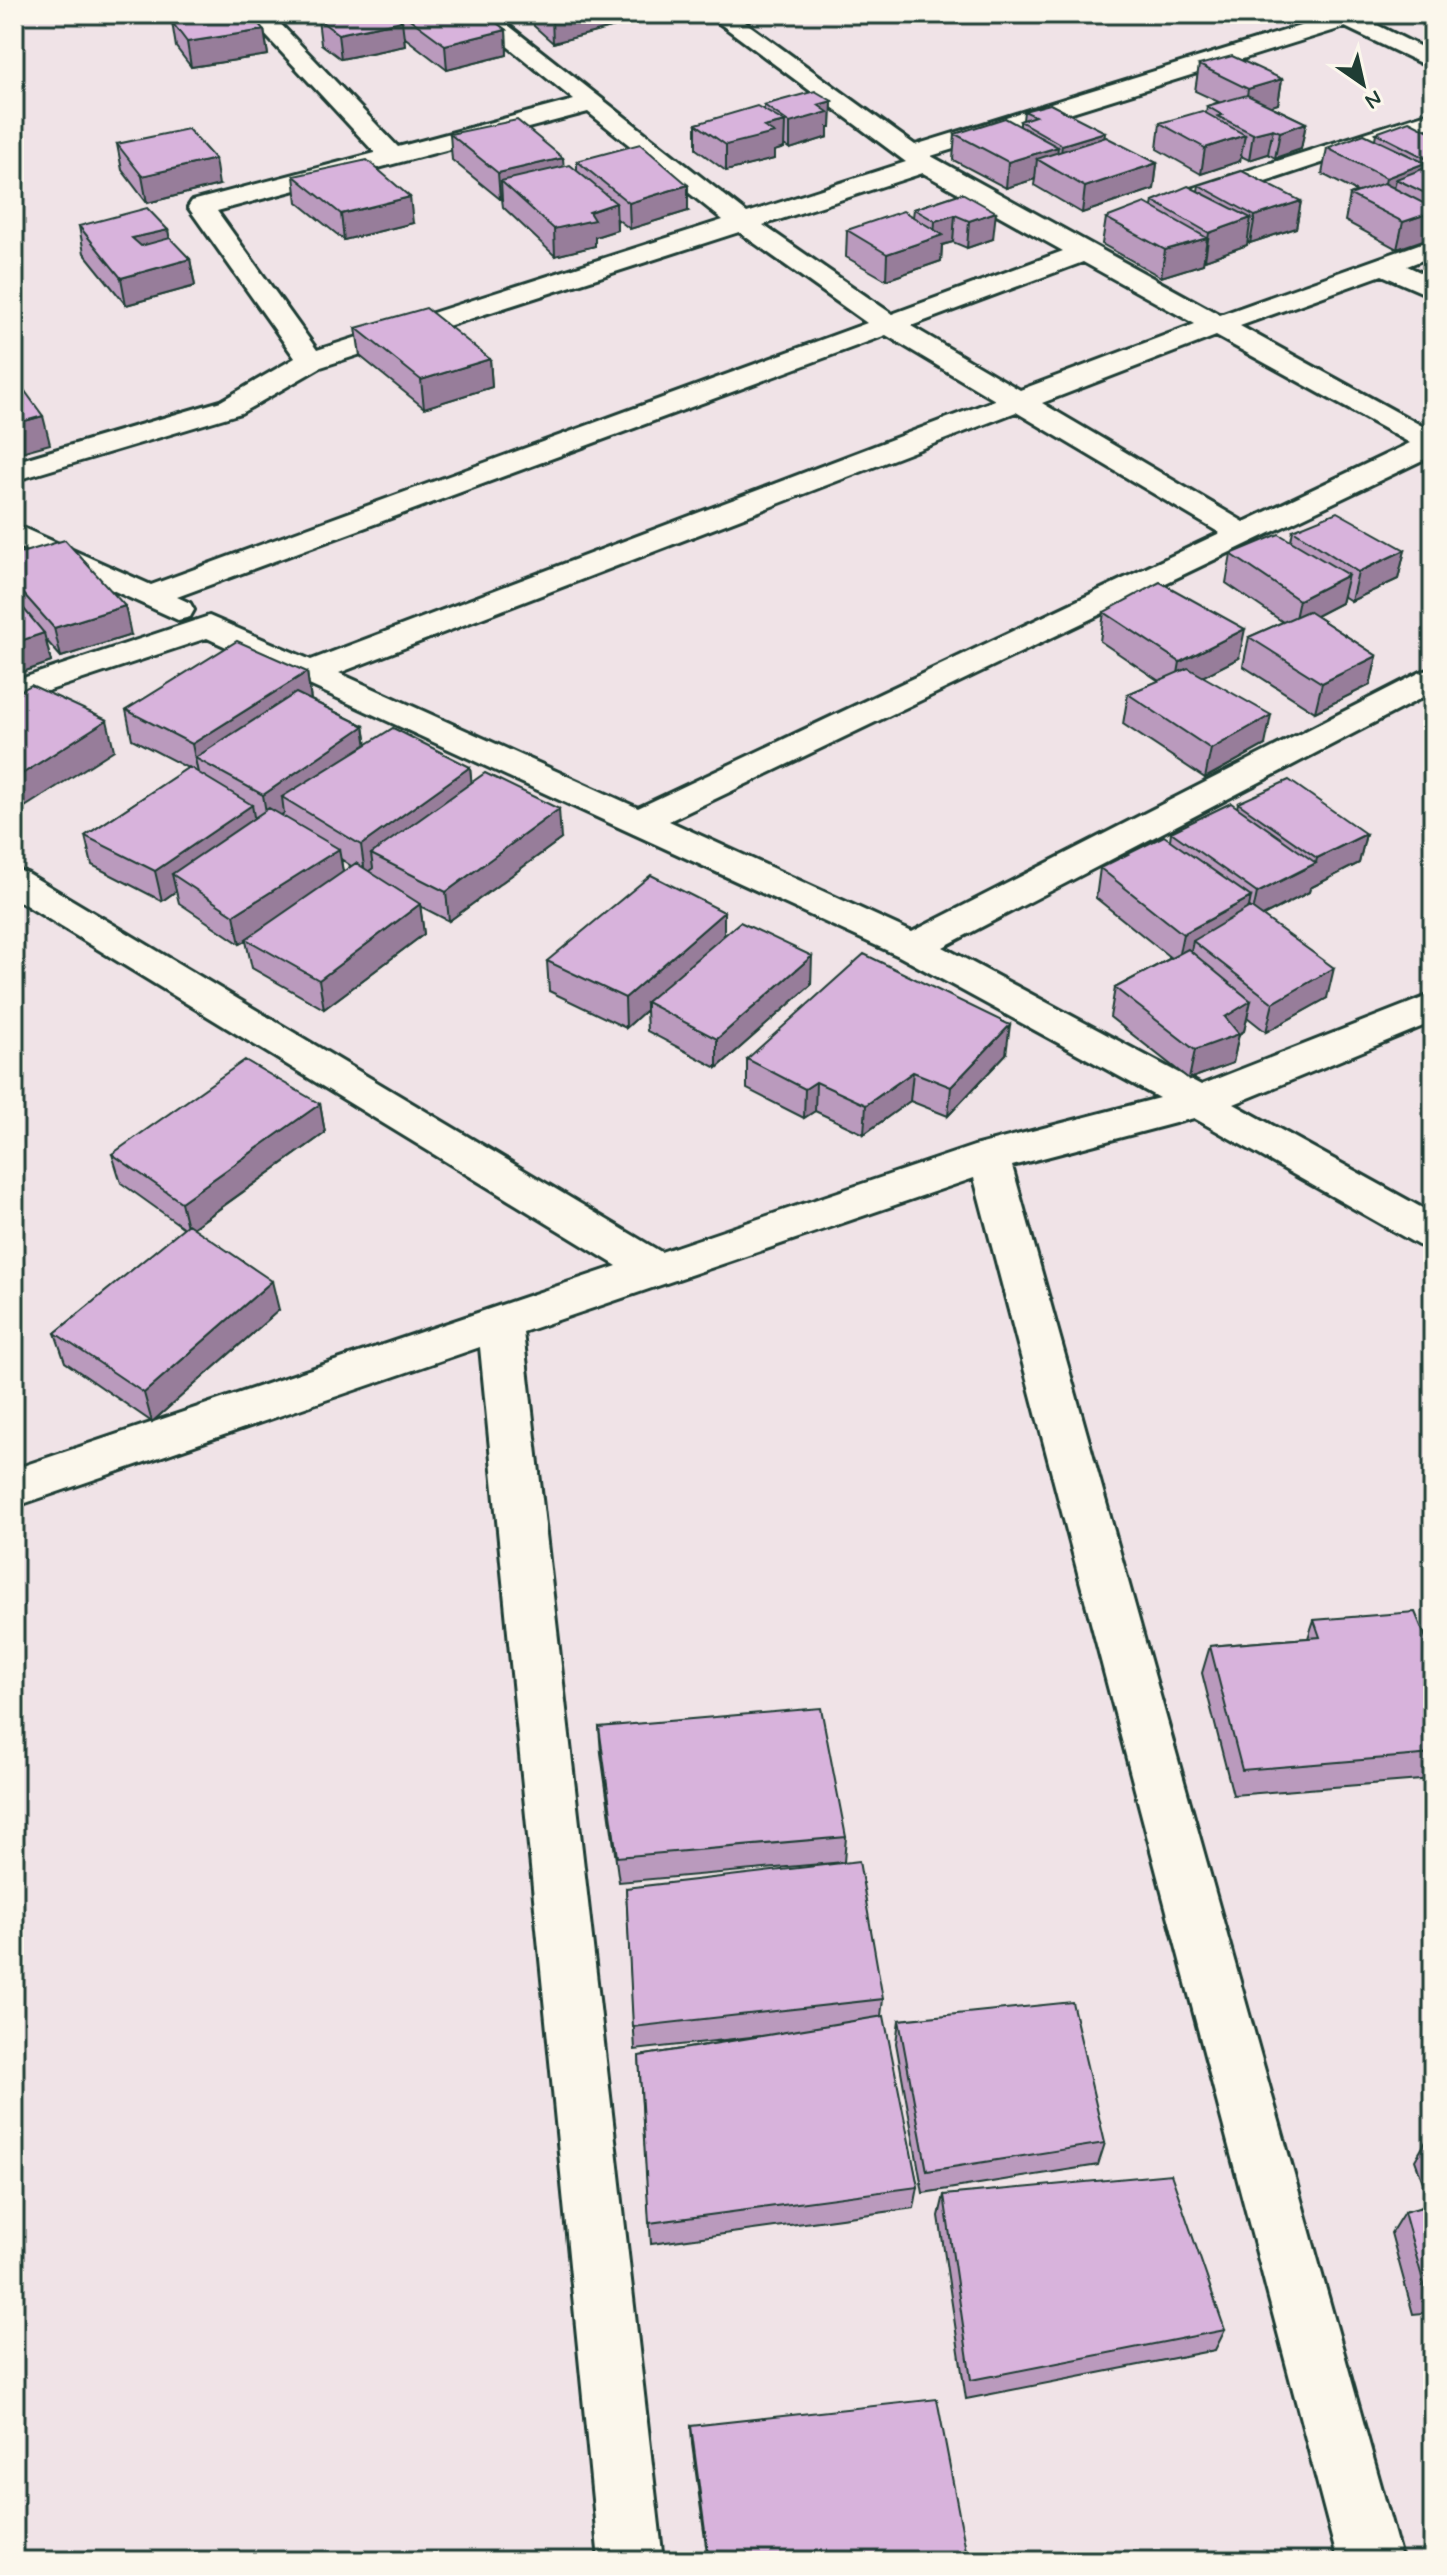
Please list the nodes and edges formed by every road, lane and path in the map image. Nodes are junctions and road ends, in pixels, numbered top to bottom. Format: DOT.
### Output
graph roads {
  1 [pos="258,14"];
  2 [pos="480,14"];
  3 [pos="719,14"];
  4 [pos="1355,16"];
  5 [pos="1433,62"];
  6 [pos="592,103"];
  7 [pos="1433,118"];
  8 [pos="392,156"];
  9 [pos="919,159"];
  10 [pos="1166,206"];
  11 [pos="742,222"];
  12 [pos="1080,241"];
  13 [pos="1433,247"];
  14 [pos="1384,265"];
  15 [pos="1433,289"];
  16 [pos="889,325"];
  17 [pos="1218,325"];
  18 [pos="311,361"];
  19 [pos="1015,402"];
  20 [pos="1433,444"];
  21 [pos="14,472"];
  22 [pos="14,533"];
  23 [pos="1243,534"];
  24 [pos="151,596"];
  25 [pos="209,626"];
  26 [pos="310,672"];
  27 [pos="1433,679"];
  28 [pos="14,692"];
  29 [pos="638,822"];
  30 [pos="14,881"];
  31 [pos="913,947"];
  32 [pos="1433,1007"];
  33 [pos="1199,1102"];
  34 [pos="989,1157"];
  35 [pos="1433,1234"];
  36 [pos="657,1270"];
  37 [pos="500,1323"];
  38 [pos="24,1474"];
  39 [pos="631,2561"];
  40 [pos="1370,2561"];
  1 -- 8 [label="street"];
  2 -- 6 [label="street"];
  3 -- 9 [label="street"];
  4 -- 5 [label="street"];
  4 -- 9 [label="street"];
  6 -- 8 [label="street"];
  6 -- 11 [label="street"];
  7 -- 10 [label="street"];
  8 -- 18 [label="street"];
  9 -- 11 [label="street"];
  9 -- 12 [label="street"];
  11 -- 16 [label="street"];
  11 -- 18 [label="street"];
  12 -- 16 [label="street"];
  12 -- 17 [label="street"];
  13 -- 14 [label="street"];
  14 -- 15 [label="street"];
  14 -- 17 [label="street"];
  16 -- 19 [label="street"];
  16 -- 24 [label="street"];
  17 -- 19 [label="street"];
  17 -- 20 [label="street"];
  18 -- 21 [label="street"];
  19 -- 23 [label="street"];
  19 -- 26 [label="street"];
  20 -- 23 [label="street"];
  22 -- 24 [label="street"];
  23 -- 29 [label="street"];
  24 -- 25 [label="street"];
  25 -- 26 [label="street"];
  25 -- 28 [label="street"];
  26 -- 29 [label="street"];
  27 -- 31 [label="street"];
  29 -- 31 [label="street"];
  30 -- 36 [label="street"];
  31 -- 33 [label="street"];
  32 -- 33 [label="street"];
  33 -- 34 [label="street"];
  33 -- 35 [label="street"];
  34 -- 36 [label="street"];
  34 -- 40 [label="street"];
  36 -- 37 [label="street"];
  37 -- 38 [label="street"];
  37 -- 39 [label="street"];
}
